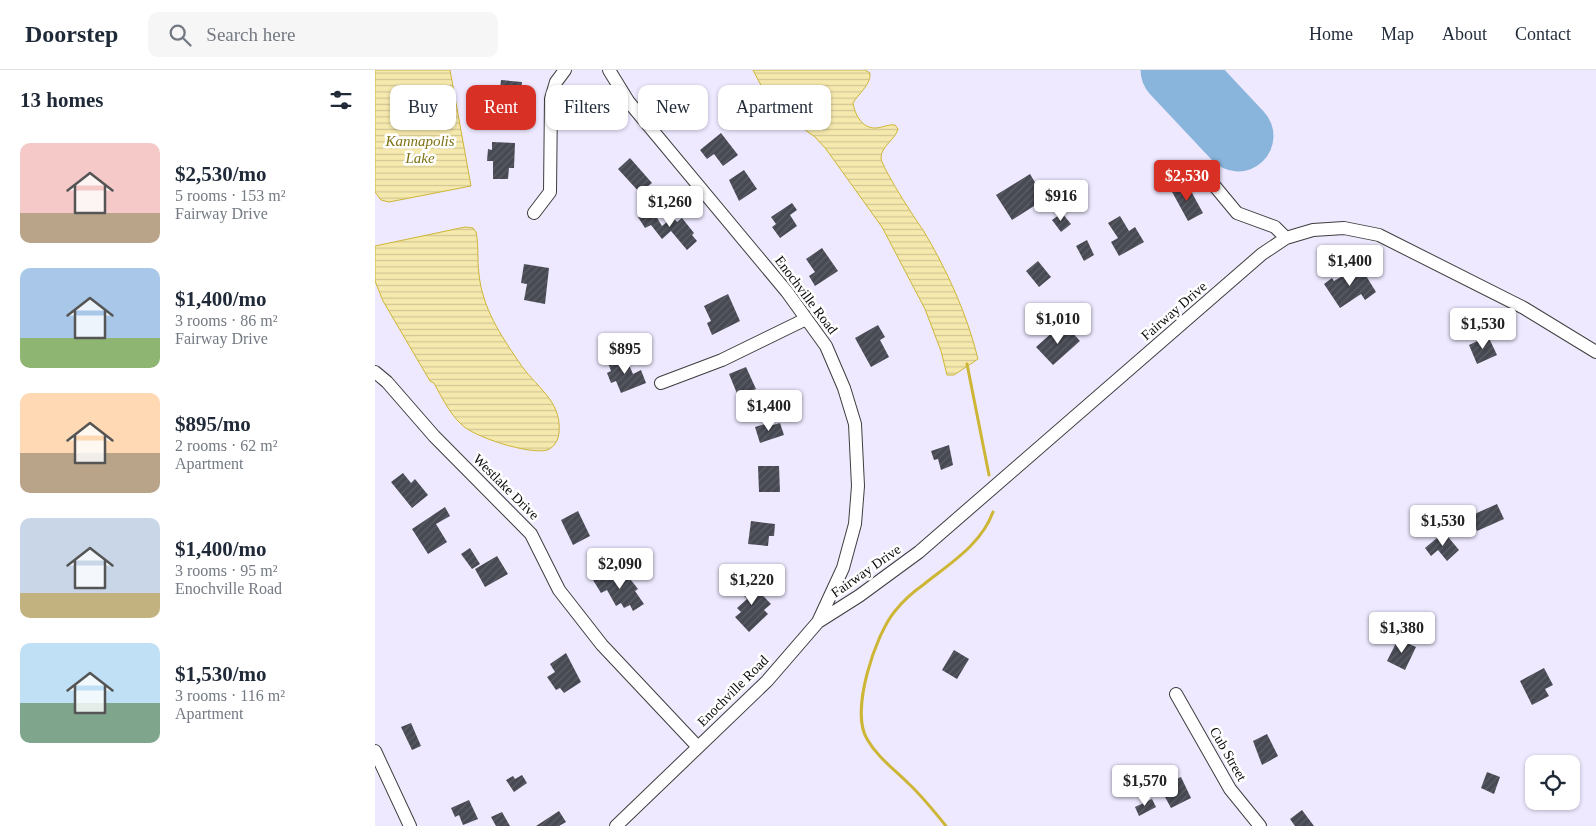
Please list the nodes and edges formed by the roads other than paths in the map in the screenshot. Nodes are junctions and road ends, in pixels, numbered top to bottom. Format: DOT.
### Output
graph roads {
  1 [pos="565,70"];
  2 [pos="609,70"];
  3 [pos="1203,172"];
  4 [pos="534,213"];
  5 [pos="1286,238"];
  6 [pos="806,318"];
  7 [pos="1596,352"];
  8 [pos="375,372"];
  9 [pos="661,383"];
  10 [pos="818,622"];
  11 [pos="1176,694"];
  12 [pos="698,747"];
  13 [pos="375,751"];
  14 [pos="410,826"];
  15 [pos="616,826"];
  16 [pos="1260,826"];
  1 -- 4 [label="street"];
  2 -- 6 [label="street, Enochville Road"];
  3 -- 5 [label="street"];
  5 -- 7 [label="street, Fairway Drive"];
  5 -- 10 [label="street, Fairway Drive"];
  6 -- 9 [label="street"];
  6 -- 10 [label="street, Enochville Road"];
  8 -- 12 [label="street, Westlake Drive"];
  10 -- 12 [label="street, Enochville Road"];
  11 -- 16 [label="street, Cub Street"];
  12 -- 15 [label="street, Enochville Road"];
  13 -- 14 [label="street"];
}
